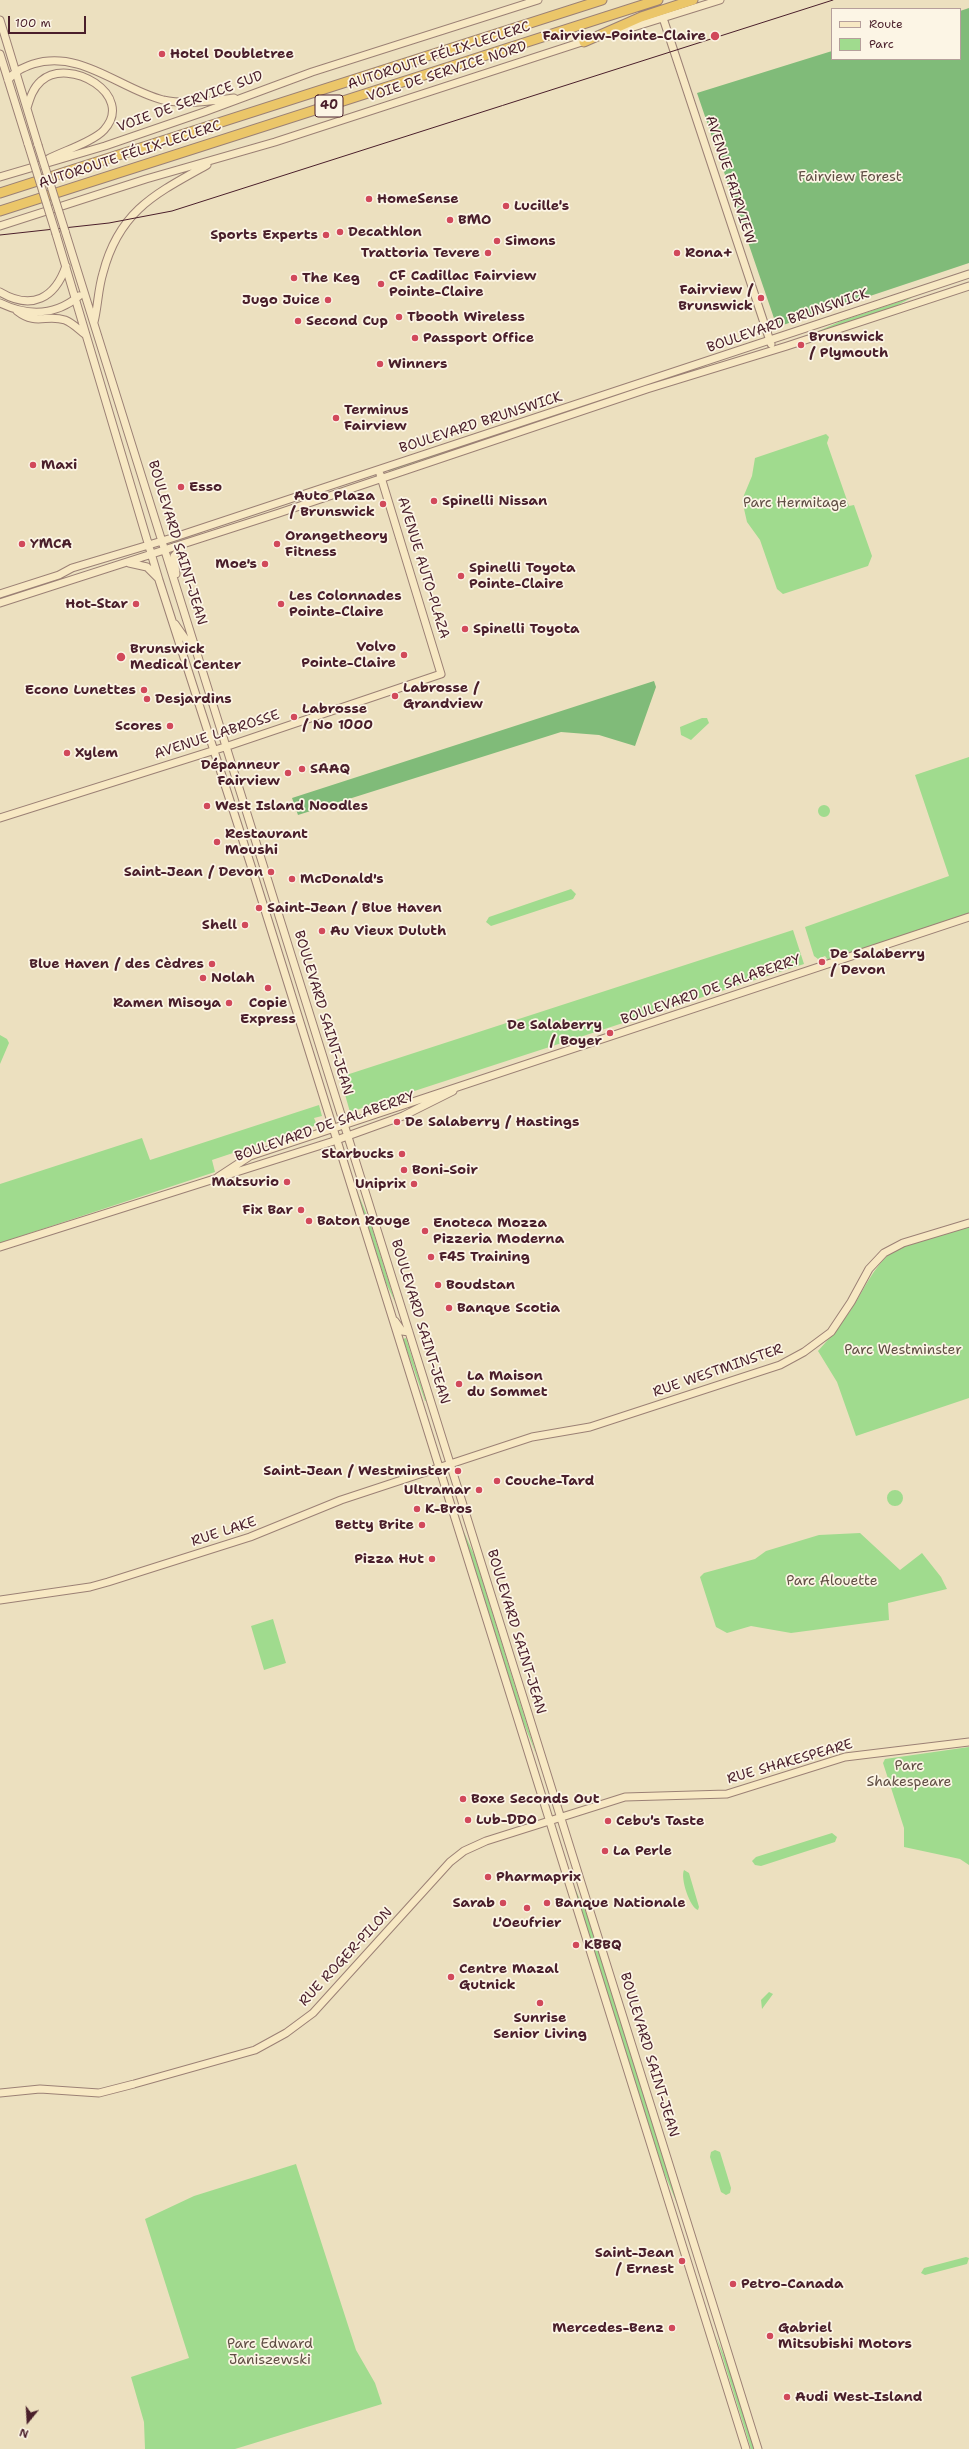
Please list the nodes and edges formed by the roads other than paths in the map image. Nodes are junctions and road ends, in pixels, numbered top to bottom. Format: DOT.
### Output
graph roads {
  1 [pos="538,0"];
  2 [pos="602,0"];
  3 [pos="658,0"];
  4 [pos="693,0"];
  5 [pos="720,0"];
  6 [pos="663,18"];
  7 [pos="0,20"];
  8 [pos="584,42"];
  9 [pos="0,54"];
  10 [pos="15,72"];
  11 [pos="8,80"];
  12 [pos="242,97"];
  13 [pos="27,108"];
  14 [pos="217,160"];
  15 [pos="33,166"];
  16 [pos="0,177"];
  17 [pos="0,193"];
  18 [pos="0,211"];
  19 [pos="10,222"];
  20 [pos="0,226"];
  21 [pos="0,231"];
  22 [pos="66,266"];
  23 [pos="969,274"];
  24 [pos="969,286"];
  25 [pos="0,292"];
  26 [pos="84,292"];
  27 [pos="76,298"];
  28 [pos="0,302"];
  29 [pos="14,309"];
  30 [pos="94,322"];
  31 [pos="86,335"];
  32 [pos="770,340"];
  33 [pos="774,350"];
  34 [pos="379,470"];
  35 [pos="382,478"];
  36 [pos="162,541"];
  37 [pos="186,543"];
  38 [pos="148,545"];
  39 [pos="165,550"];
  40 [pos="152,554"];
  41 [pos="127,562"];
  42 [pos="159,580"];
  43 [pos="178,592"];
  44 [pos="0,594"];
  45 [pos="0,603"];
  46 [pos="172,621"];
  47 [pos="194,644"];
  48 [pos="441,674"];
  49 [pos="226,746"];
  50 [pos="214,750"];
  51 [pos="0,818"];
  52 [pos="969,917"];
  53 [pos="460,1087"];
  54 [pos="344,1126"];
  55 [pos="333,1130"];
  56 [pos="347,1136"];
  57 [pos="337,1140"];
  58 [pos="218,1177"];
  59 [pos="969,1223"];
  60 [pos="0,1247"];
  61 [pos="391,1315"];
  62 [pos="409,1332"];
  63 [pos="450,1464"];
  64 [pos="439,1468"];
  65 [pos="0,1600"];
  66 [pos="969,1742"];
  67 [pos="561,1817"];
  68 [pos="550,1821"];
  69 [pos="0,2093"];
  70 [pos="746,2449"];
  71 [pos="758,2449"];
  1 -- 12 [label="main road, VOIE DE SERVICE SUD"];
  2 -- 17 [label="highway, AUTOROUTE FÉLIX-LECLERC / 40"];
  3 -- 18 [label="highway, AUTOROUTE FÉLIX-LECLERC / 40"];
  4 -- 8 [label="highway"];
  5 -- 6 [label="main road, VOIE DE SERVICE NORD"];
  6 -- 8 [label="main road, VOIE DE SERVICE NORD"];
  6 -- 32 [label="main road, AVENUE FAIRVIEW"];
  7 -- 10 [label="main road, BOULEVARD SAINT-JEAN"];
  8 -- 14 [label="main road, VOIE DE SERVICE NORD"];
  9 -- 11 [label="main road, BOULEVARD SAINT-JEAN"];
  10 -- 11 [label="main road"];
  10 -- 12 [label="main road"];
  10 -- 13 [label="main road, BOULEVARD SAINT-JEAN"];
  11 -- 22 [label="main road, BOULEVARD SAINT-JEAN, bridge"];
  12 -- 15 [label="main road, VOIE DE SERVICE SUD"];
  13 -- 15 [label="main road"];
  13 -- 26 [label="main road, BOULEVARD SAINT-JEAN, bridge"];
  14 -- 19 [label="main road"];
  14 -- 30 [label="main road"];
  15 -- 16 [label="main road"];
  19 -- 20 [label="main road"];
  19 -- 21 [label="main road"];
  22 -- 25 [label="main road"];
  22 -- 27 [label="main road, BOULEVARD SAINT-JEAN"];
  23 -- 32 [label="main road, BOULEVARD BRUNSWICK"];
  24 -- 33 [label="main road, BOULEVARD BRUNSWICK"];
  26 -- 27 [label="main road"];
  26 -- 30 [label="main road, BOULEVARD SAINT-JEAN"];
  27 -- 29 [label="main road"];
  27 -- 31 [label="main road, BOULEVARD SAINT-JEAN"];
  28 -- 29 [label="main road"];
  29 -- 31 [label="main road"];
  30 -- 36 [label="main road, BOULEVARD SAINT-JEAN"];
  31 -- 38 [label="main road, BOULEVARD SAINT-JEAN"];
  32 -- 33 [label="main road, AVENUE FAIRVIEW"];
  32 -- 34 [label="main road, BOULEVARD BRUNSWICK"];
  33 -- 35 [label="main road, BOULEVARD BRUNSWICK"];
  34 -- 35 [label="main road, AVENUE AUTO-PLAZA"];
  34 -- 36 [label="main road, BOULEVARD BRUNSWICK"];
  35 -- 37 [label="main road, BOULEVARD BRUNSWICK"];
  35 -- 48 [label="main road, AVENUE AUTO-PLAZA"];
  36 -- 38 [label="main road, BOULEVARD BRUNSWICK"];
  36 -- 39 [label="main road, BOULEVARD SAINT-JEAN"];
  37 -- 39 [label="main road, BOULEVARD BRUNSWICK"];
  37 -- 43 [label="main road"];
  38 -- 40 [label="main road, BOULEVARD SAINT-JEAN"];
  38 -- 44 [label="main road, BOULEVARD BRUNSWICK"];
  39 -- 40 [label="main road, BOULEVARD BRUNSWICK"];
  39 -- 43 [label="main road, BOULEVARD SAINT-JEAN"];
  40 -- 41 [label="main road, BOULEVARD BRUNSWICK"];
  40 -- 42 [label="main road, BOULEVARD SAINT-JEAN"];
  41 -- 42 [label="main road"];
  41 -- 45 [label="main road, BOULEVARD BRUNSWICK"];
  42 -- 46 [label="main road, BOULEVARD SAINT-JEAN"];
  43 -- 47 [label="main road, BOULEVARD SAINT-JEAN"];
  46 -- 47 [label="main road"];
  46 -- 50 [label="main road, BOULEVARD SAINT-JEAN"];
  47 -- 49 [label="main road, BOULEVARD SAINT-JEAN"];
  48 -- 49 [label="main road, AVENUE LABROSSE"];
  49 -- 50 [label="main road, AVENUE LABROSSE"];
  49 -- 54 [label="main road, BOULEVARD SAINT-JEAN"];
  50 -- 51 [label="main road, AVENUE LABROSSE"];
  50 -- 55 [label="main road, BOULEVARD SAINT-JEAN"];
  52 -- 53 [label="main road, BOULEVARD DE SALABERRY"];
  53 -- 54 [label="main road, BOULEVARD DE SALABERRY"];
  53 -- 56 [label="main road, BOULEVARD DE SALABERRY"];
  54 -- 55 [label="main road, BOULEVARD DE SALABERRY"];
  54 -- 56 [label="main road, BOULEVARD SAINT-JEAN"];
  55 -- 57 [label="main road, BOULEVARD SAINT-JEAN"];
  55 -- 58 [label="main road, BOULEVARD DE SALABERRY"];
  56 -- 57 [label="main road, BOULEVARD DE SALABERRY"];
  56 -- 62 [label="main road, BOULEVARD SAINT-JEAN"];
  57 -- 58 [label="main road, BOULEVARD DE SALABERRY"];
  57 -- 61 [label="main road, BOULEVARD SAINT-JEAN"];
  58 -- 60 [label="main road, BOULEVARD DE SALABERRY"];
  59 -- 63 [label="main road, RUE WESTMINSTER"];
  61 -- 62 [label="main road"];
  61 -- 64 [label="main road, BOULEVARD SAINT-JEAN"];
  62 -- 63 [label="main road, BOULEVARD SAINT-JEAN"];
  63 -- 64 [label="main road, RUE LAKE"];
  63 -- 67 [label="main road, BOULEVARD SAINT-JEAN"];
  64 -- 65 [label="main road, RUE LAKE"];
  64 -- 68 [label="main road, BOULEVARD SAINT-JEAN"];
  66 -- 67 [label="main road, RUE SHAKESPEARE"];
  67 -- 68 [label="main road, RUE SHAKESPEARE"];
  67 -- 71 [label="main road, BOULEVARD SAINT-JEAN"];
  68 -- 69 [label="main road, RUE ROGER-PILON"];
  68 -- 70 [label="main road, BOULEVARD SAINT-JEAN"];
}
